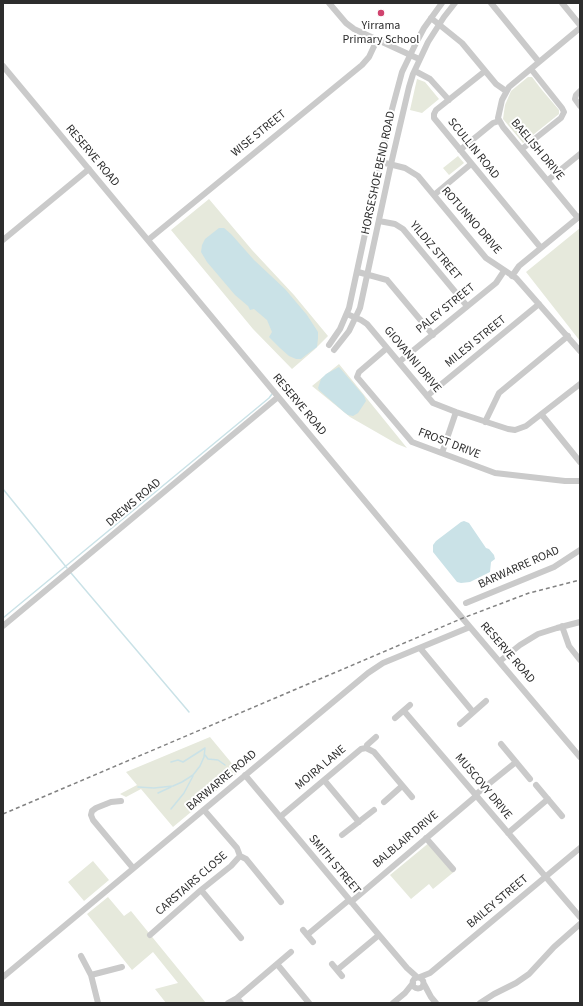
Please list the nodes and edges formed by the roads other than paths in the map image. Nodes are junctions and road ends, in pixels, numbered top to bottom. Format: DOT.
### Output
graph roads {
  1 [pos="329,3"];
  2 [pos="442,3"];
  3 [pos="455,3"];
  4 [pos="491,3"];
  5 [pos="562,3"];
  6 [pos="431,18"];
  7 [pos="439,24"];
  8 [pos="580,25"];
  9 [pos="580,28"];
  10 [pos="377,40"];
  11 [pos="410,55"];
  12 [pos="419,59"];
  13 [pos="539,62"];
  14 [pos="3,66"];
  15 [pos="531,69"];
  16 [pos="415,71"];
  17 [pos="485,71"];
  18 [pos="506,91"];
  19 [pos="580,91"];
  20 [pos="448,100"];
  21 [pos="580,106"];
  22 [pos="499,121"];
  23 [pos="522,149"];
  24 [pos="460,150"];
  25 [pos="580,154"];
  26 [pos="381,162"];
  27 [pos="391,164"];
  28 [pos="471,164"];
  29 [pos="89,169"];
  30 [pos="548,180"];
  31 [pos="434,195"];
  32 [pos="579,217"];
  33 [pos="379,221"];
  34 [pos="3,240"];
  35 [pos="148,240"];
  36 [pos="541,248"];
  37 [pos="504,271"];
  38 [pos="358,272"];
  39 [pos="368,275"];
  40 [pos="512,276"];
  41 [pos="539,304"];
  42 [pos="467,306"];
  43 [pos="347,314"];
  44 [pos="356,318"];
  45 [pos="433,334"];
  46 [pos="568,336"];
  47 [pos="329,345"];
  48 [pos="387,348"];
  49 [pos="334,350"];
  50 [pos="580,351"];
  51 [pos="399,362"];
  52 [pos="579,388"];
  53 [pos="427,396"];
  54 [pos="278,397"];
  55 [pos="456,412"];
  56 [pos="542,415"];
  57 [pos="485,422"];
  58 [pos="442,453"];
  59 [pos="580,462"];
  60 [pos="580,480"];
  61 [pos="580,550"];
  62 [pos="466,604"];
  63 [pos="580,622"];
  64 [pos="3,626"];
  65 [pos="562,626"];
  66 [pos="470,627"];
  67 [pos="420,648"];
  68 [pos="500,660"];
  69 [pos="580,660"];
  70 [pos="486,701"];
  71 [pos="410,705"];
  72 [pos="404,711"];
  73 [pos="473,712"];
  74 [pos="395,718"];
  75 [pos="460,724"];
  76 [pos="376,737"];
  77 [pos="501,744"];
  78 [pos="366,748"];
  79 [pos="580,757"];
  80 [pos="516,762"];
  81 [pos="245,775"];
  82 [pos="530,779"];
  83 [pos="324,780"];
  84 [pos="536,785"];
  85 [pos="402,786"];
  86 [pos="476,795"];
  87 [pos="412,797"];
  88 [pos="548,800"];
  89 [pos="121,801"];
  90 [pos="384,802"];
  91 [pos="204,810"];
  92 [pos="374,810"];
  93 [pos="562,816"];
  94 [pos="280,817"];
  95 [pos="359,822"];
  96 [pos="508,833"];
  97 [pos="342,836"];
  98 [pos="426,838"];
  99 [pos="580,848"];
  100 [pos="240,856"];
  101 [pos="133,868"];
  102 [pos="453,869"];
  103 [pos="545,877"];
  104 [pos="201,890"];
  105 [pos="350,901"];
  106 [pos="281,902"];
  107 [pos="580,917"];
  108 [pos="580,924"];
  109 [pos="303,930"];
  110 [pos="150,935"];
  111 [pos="307,935"];
  112 [pos="378,935"];
  113 [pos="241,938"];
  114 [pos="313,942"];
  115 [pos="291,952"];
  116 [pos="81,956"];
  117 [pos="277,964"];
  118 [pos="122,967"];
  119 [pos="90,975"];
  120 [pos="342,976"];
  121 [pos="3,977"];
  122 [pos="418,983"];
  123 [pos="237,998"];
  124 [pos="98,1003"];
  125 [pos="228,1003"];
  126 [pos="241,1003"];
  127 [pos="309,1003"];
  128 [pos="393,1003"];
  129 [pos="436,1003"];
  130 [pos="480,1003"];
  1 -- 10 [label="street"];
  2 -- 6 [label="street, HORSESHOE BEND ROAD"];
  3 -- 7 [label="street, HORSESHOE BEND ROAD"];
  4 -- 13 [label="street"];
  5 -- 8 [label="street"];
  6 -- 7 [label="street"];
  6 -- 11 [label="street, HORSESHOE BEND ROAD"];
  7 -- 12 [label="street, HORSESHOE BEND ROAD"];
  7 -- 17 [label="street"];
  9 -- 13 [label="street, BAELISH DRIVE"];
  10 -- 11 [label="street"];
  10 -- 35 [label="street, WISE STREET"];
  11 -- 12 [label="street"];
  11 -- 26 [label="street, HORSESHOE BEND ROAD"];
  12 -- 16 [label="street, HORSESHOE BEND ROAD"];
  13 -- 15 [label="street, BAELISH DRIVE"];
  14 -- 29 [label="street, RESERVE ROAD"];
  15 -- 18 [label="street, BAELISH DRIVE"];
  15 -- 23 [label="street"];
  16 -- 20 [label="street"];
  16 -- 27 [label="street, HORSESHOE BEND ROAD"];
  17 -- 18 [label="street"];
  17 -- 20 [label="street, SCULLIN ROAD"];
  18 -- 22 [label="street, BAELISH DRIVE"];
  19 -- 21 [label="street"];
  20 -- 24 [label="street, SCULLIN ROAD"];
  22 -- 23 [label="street, BAELISH DRIVE"];
  22 -- 24 [label="street"];
  23 -- 30 [label="street, BAELISH DRIVE"];
  24 -- 28 [label="street, SCULLIN ROAD"];
  25 -- 30 [label="street"];
  26 -- 27 [label="street, ROTUNNO DRIVE"];
  26 -- 38 [label="street, HORSESHOE BEND ROAD"];
  27 -- 31 [label="street, ROTUNNO DRIVE"];
  27 -- 33 [label="street, HORSESHOE BEND ROAD"];
  28 -- 31 [label="street"];
  28 -- 36 [label="street, SCULLIN ROAD"];
  29 -- 34 [label="street"];
  29 -- 35 [label="street, RESERVE ROAD"];
  30 -- 32 [label="street, BAELISH DRIVE"];
  31 -- 37 [label="street, ROTUNNO DRIVE"];
  32 -- 36 [label="street"];
  33 -- 39 [label="street, HORSESHOE BEND ROAD"];
  33 -- 42 [label="street, YILDIZ STREET"];
  35 -- 54 [label="street, RESERVE ROAD"];
  36 -- 40 [label="street"];
  37 -- 40 [label="street, ROTUNNO DRIVE"];
  37 -- 42 [label="street, PALEY STREET"];
  38 -- 39 [label="street"];
  38 -- 43 [label="street, HORSESHOE BEND ROAD"];
  39 -- 44 [label="street, HORSESHOE BEND ROAD"];
  39 -- 45 [label="street"];
  40 -- 41 [label="street, ROTUNNO DRIVE"];
  41 -- 46 [label="street, ROTUNNO DRIVE"];
  41 -- 53 [label="street, MILESI STREET"];
  42 -- 45 [label="street, PALEY STREET"];
  43 -- 44 [label="street, GIOVANNI DRIVE"];
  43 -- 47 [label="street, HORSESHOE BEND ROAD"];
  44 -- 48 [label="street, GIOVANNI DRIVE"];
  44 -- 49 [label="street, HORSESHOE BEND ROAD"];
  45 -- 51 [label="street, PALEY STREET"];
  46 -- 50 [label="street, ROTUNNO DRIVE"];
  46 -- 57 [label="street"];
  48 -- 51 [label="street, GIOVANNI DRIVE"];
  48 -- 58 [label="street, FROST DRIVE"];
  51 -- 53 [label="street, GIOVANNI DRIVE"];
  52 -- 56 [label="street, GIOVANNI DRIVE"];
  53 -- 55 [label="street, GIOVANNI DRIVE"];
  54 -- 64 [label="street, DREWS ROAD"];
  54 -- 66 [label="street, RESERVE ROAD"];
  55 -- 57 [label="street, GIOVANNI DRIVE"];
  55 -- 58 [label="street"];
  56 -- 57 [label="street, GIOVANNI DRIVE"];
  56 -- 59 [label="street"];
  58 -- 60 [label="street, FROST DRIVE"];
  61 -- 62 [label="street, BARWARRE ROAD"];
  63 -- 65 [label="street"];
  65 -- 68 [label="street"];
  65 -- 69 [label="street"];
  66 -- 67 [label="street, BARWARRE ROAD"];
  66 -- 68 [label="street, RESERVE ROAD"];
  67 -- 73 [label="street"];
  67 -- 81 [label="street, BARWARRE ROAD"];
  68 -- 79 [label="street, RESERVE ROAD"];
  70 -- 73 [label="street"];
  71 -- 72 [label="street"];
  72 -- 74 [label="street"];
  72 -- 86 [label="street, MUSCOVY DRIVE"];
  73 -- 75 [label="street"];
  76 -- 78 [label="street, MOIRA LANE"];
  77 -- 80 [label="street"];
  78 -- 83 [label="street, MOIRA LANE"];
  78 -- 85 [label="street"];
  80 -- 82 [label="street"];
  80 -- 86 [label="street, BALBLAIR DRIVE"];
  81 -- 91 [label="street, BARWARRE ROAD"];
  81 -- 94 [label="street, SMITH STREET"];
  83 -- 94 [label="street, MOIRA LANE"];
  83 -- 95 [label="street"];
  84 -- 88 [label="street"];
  85 -- 87 [label="street"];
  85 -- 90 [label="street"];
  86 -- 96 [label="street, MUSCOVY DRIVE"];
  86 -- 98 [label="street, BALBLAIR DRIVE"];
  88 -- 93 [label="street"];
  88 -- 96 [label="street"];
  89 -- 101 [label="street"];
  91 -- 100 [label="street, CARSTAIRS CLOSE"];
  91 -- 101 [label="street, BARWARRE ROAD"];
  92 -- 95 [label="street"];
  94 -- 105 [label="street, SMITH STREET"];
  95 -- 97 [label="street"];
  96 -- 103 [label="street, MUSCOVY DRIVE"];
  98 -- 102 [label="street"];
  98 -- 105 [label="street, BALBLAIR DRIVE"];
  99 -- 103 [label="street, BAILEY STREET"];
  100 -- 104 [label="street, CARSTAIRS CLOSE"];
  100 -- 106 [label="street"];
  101 -- 121 [label="street, BARWARRE ROAD"];
  103 -- 107 [label="street, MUSCOVY DRIVE"];
  103 -- 122 [label="street, BAILEY STREET"];
  104 -- 110 [label="street, CARSTAIRS CLOSE"];
  104 -- 113 [label="street"];
  105 -- 111 [label="street, BALBLAIR DRIVE"];
  105 -- 112 [label="street, SMITH STREET"];
  108 -- 130 [label="street"];
  109 -- 111 [label="street"];
  111 -- 114 [label="street"];
  112 -- 120 [label="street"];
  112 -- 122 [label="street, SMITH STREET"];
  115 -- 117 [label="street"];
  116 -- 119 [label="street"];
  117 -- 123 [label="street"];
  117 -- 127 [label="street"];
  118 -- 119 [label="street"];
  119 -- 124 [label="street"];
  122 -- 128 [label="street, BAILEY STREET"];
  122 -- 129 [label="street"];
  123 -- 125 [label="street"];
  123 -- 126 [label="street"];
}
